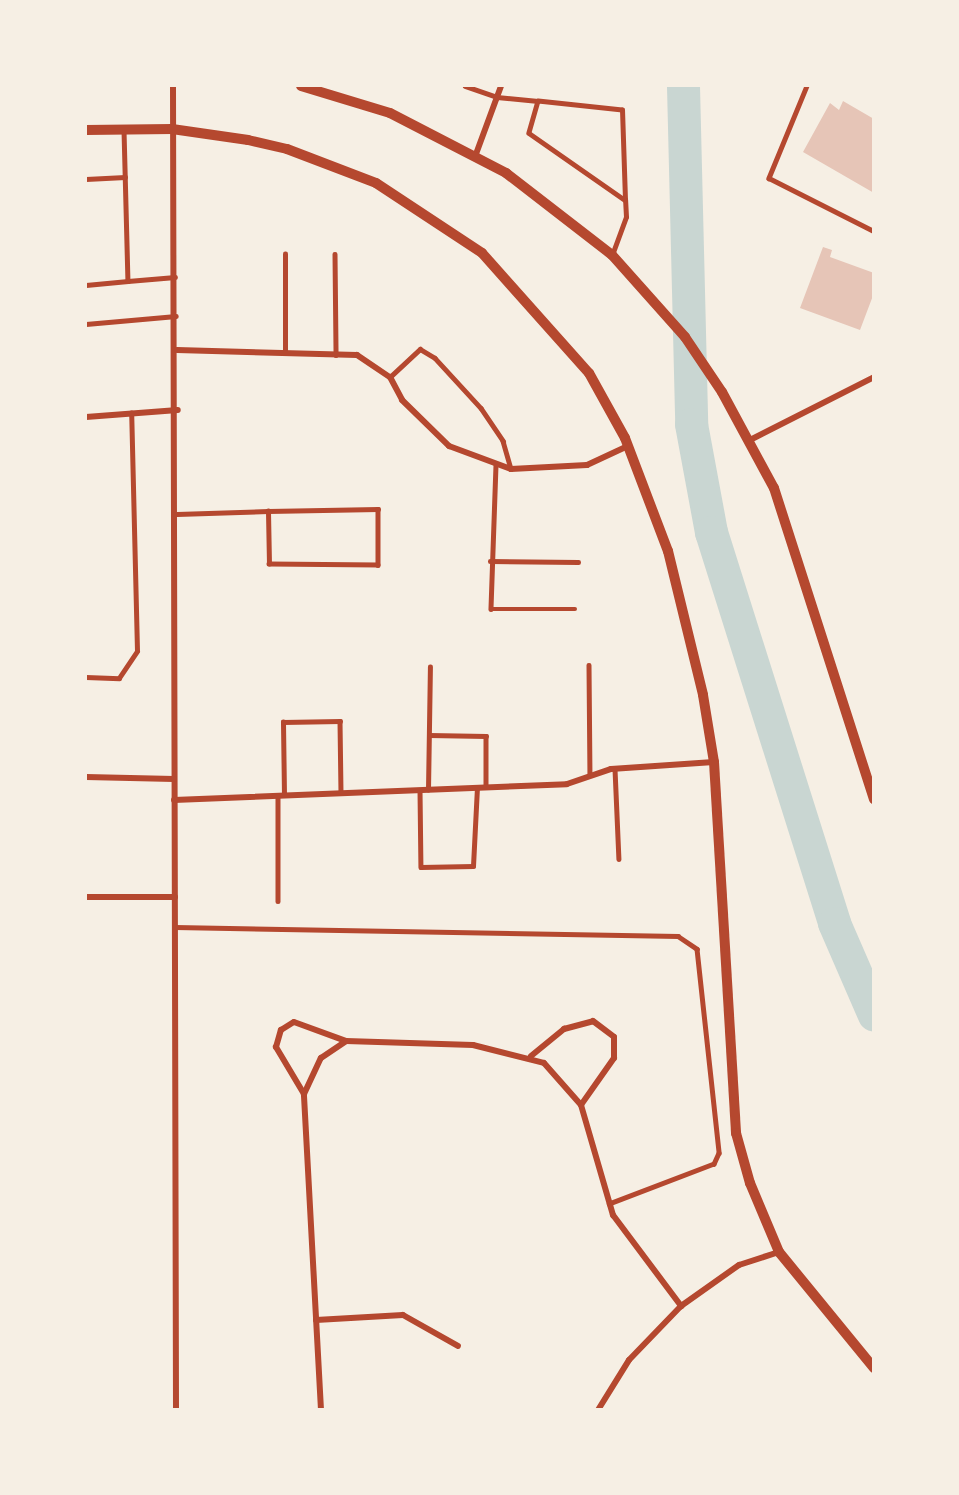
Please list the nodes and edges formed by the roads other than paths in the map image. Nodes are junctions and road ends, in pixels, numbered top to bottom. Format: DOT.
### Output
graph roads {
  1 [pos="173,86"];
  2 [pos="301,86"];
  3 [pos="465,86"];
  4 [pos="501,86"];
  5 [pos="807,86"];
  6 [pos="497,97"];
  7 [pos="538,101"];
  8 [pos="123,127"];
  9 [pos="172,129"];
  10 [pos="86,130"];
  11 [pos="476,154"];
  12 [pos="125,177"];
  13 [pos="86,179"];
  14 [pos="625,201"];
  15 [pos="873,231"];
  16 [pos="285,254"];
  17 [pos="335,254"];
  18 [pos="612,255"];
  19 [pos="175,278"];
  20 [pos="128,281"];
  21 [pos="86,285"];
  22 [pos="176,316"];
  23 [pos="86,324"];
  24 [pos="177,350"];
  25 [pos="285,353"];
  26 [pos="336,355"];
  27 [pos="390,377"];
  28 [pos="873,377"];
  29 [pos="178,410"];
  30 [pos="131,413"];
  31 [pos="86,417"];
  32 [pos="750,440"];
  33 [pos="628,446"];
  34 [pos="496,465"];
  35 [pos="511,469"];
  36 [pos="268,511"];
  37 [pos="177,514"];
  38 [pos="490,561"];
  39 [pos="578,562"];
  40 [pos="575,609"];
  41 [pos="589,665"];
  42 [pos="430,667"];
  43 [pos="86,677"];
  44 [pos="429,735"];
  45 [pos="714,762"];
  46 [pos="615,769"];
  47 [pos="590,773"];
  48 [pos="86,777"];
  49 [pos="174,779"];
  50 [pos="486,787"];
  51 [pos="477,788"];
  52 [pos="420,790"];
  53 [pos="428,790"];
  54 [pos="341,793"];
  55 [pos="281,795"];
  56 [pos="873,799"];
  57 [pos="174,801"];
  58 [pos="619,859"];
  59 [pos="86,897"];
  60 [pos="175,897"];
  61 [pos="278,901"];
  62 [pos="175,927"];
  63 [pos="346,1041"];
  64 [pos="531,1056"];
  65 [pos="304,1094"];
  66 [pos="581,1105"];
  67 [pos="609,1204"];
  68 [pos="779,1252"];
  69 [pos="681,1306"];
  70 [pos="316,1320"];
  71 [pos="458,1346"];
  72 [pos="873,1368"];
  73 [pos="176,1410"];
  74 [pos="321,1410"];
  75 [pos="598,1410"];
  1 -- 9 [label="street"];
  2 -- 11 [label="street"];
  3 -- 6 [label="lane"];
  4 -- 6 [label="street"];
  5 -- 15 [label="lane"];
  6 -- 7 [label="lane"];
  6 -- 11 [label="street"];
  7 -- 14 [label="lane"];
  7 -- 14 [label="lane"];
  8 -- 9 [label="street"];
  8 -- 10 [label="street"];
  8 -- 12 [label="lane"];
  9 -- 19 [label="street"];
  9 -- 33 [label="street"];
  11 -- 18 [label="street"];
  12 -- 13 [label="lane"];
  12 -- 20 [label="lane"];
  14 -- 18 [label="lane"];
  16 -- 25 [label="lane"];
  17 -- 26 [label="lane"];
  18 -- 32 [label="street"];
  19 -- 20 [label="lane"];
  19 -- 22 [label="street"];
  20 -- 21 [label="lane"];
  22 -- 23 [label="lane"];
  22 -- 24 [label="street"];
  24 -- 25 [label="street"];
  24 -- 29 [label="street"];
  25 -- 26 [label="street"];
  26 -- 27 [label="street"];
  27 -- 34 [label="street"];
  27 -- 35 [label="lane"];
  28 -- 32 [label="street"];
  29 -- 30 [label="street"];
  29 -- 37 [label="street"];
  30 -- 31 [label="street"];
  30 -- 43 [label="lane"];
  32 -- 56 [label="street"];
  33 -- 35 [label="street"];
  33 -- 45 [label="street"];
  34 -- 35 [label="street"];
  34 -- 38 [label="lane"];
  36 -- 36 [label="lane"];
  36 -- 37 [label="lane"];
  37 -- 49 [label="street"];
  38 -- 39 [label="lane"];
  38 -- 40 [label="lane"];
  41 -- 47 [label="lane"];
  42 -- 44 [label="lane"];
  44 -- 50 [label="lane"];
  44 -- 53 [label="lane"];
  45 -- 46 [label="street"];
  45 -- 68 [label="street"];
  46 -- 47 [label="street"];
  46 -- 58 [label="lane"];
  47 -- 50 [label="street"];
  48 -- 49 [label="street"];
  49 -- 57 [label="street"];
  50 -- 51 [label="street"];
  51 -- 52 [label="lane"];
  51 -- 53 [label="street"];
  52 -- 53 [label="street"];
  52 -- 54 [label="street"];
  54 -- 55 [label="street"];
  54 -- 55 [label="lane"];
  55 -- 57 [label="street"];
  55 -- 61 [label="lane"];
  57 -- 60 [label="street"];
  59 -- 60 [label="street"];
  60 -- 62 [label="street"];
  62 -- 67 [label="lane"];
  62 -- 73 [label="street"];
  63 -- 64 [label="street"];
  63 -- 65 [label="street"];
  63 -- 65 [label="street"];
  64 -- 66 [label="street"];
  64 -- 66 [label="street"];
  65 -- 70 [label="street"];
  66 -- 67 [label="street"];
  67 -- 69 [label="street"];
  68 -- 69 [label="street"];
  68 -- 72 [label="street"];
  69 -- 75 [label="street"];
  70 -- 71 [label="street"];
  70 -- 74 [label="street"];
}
